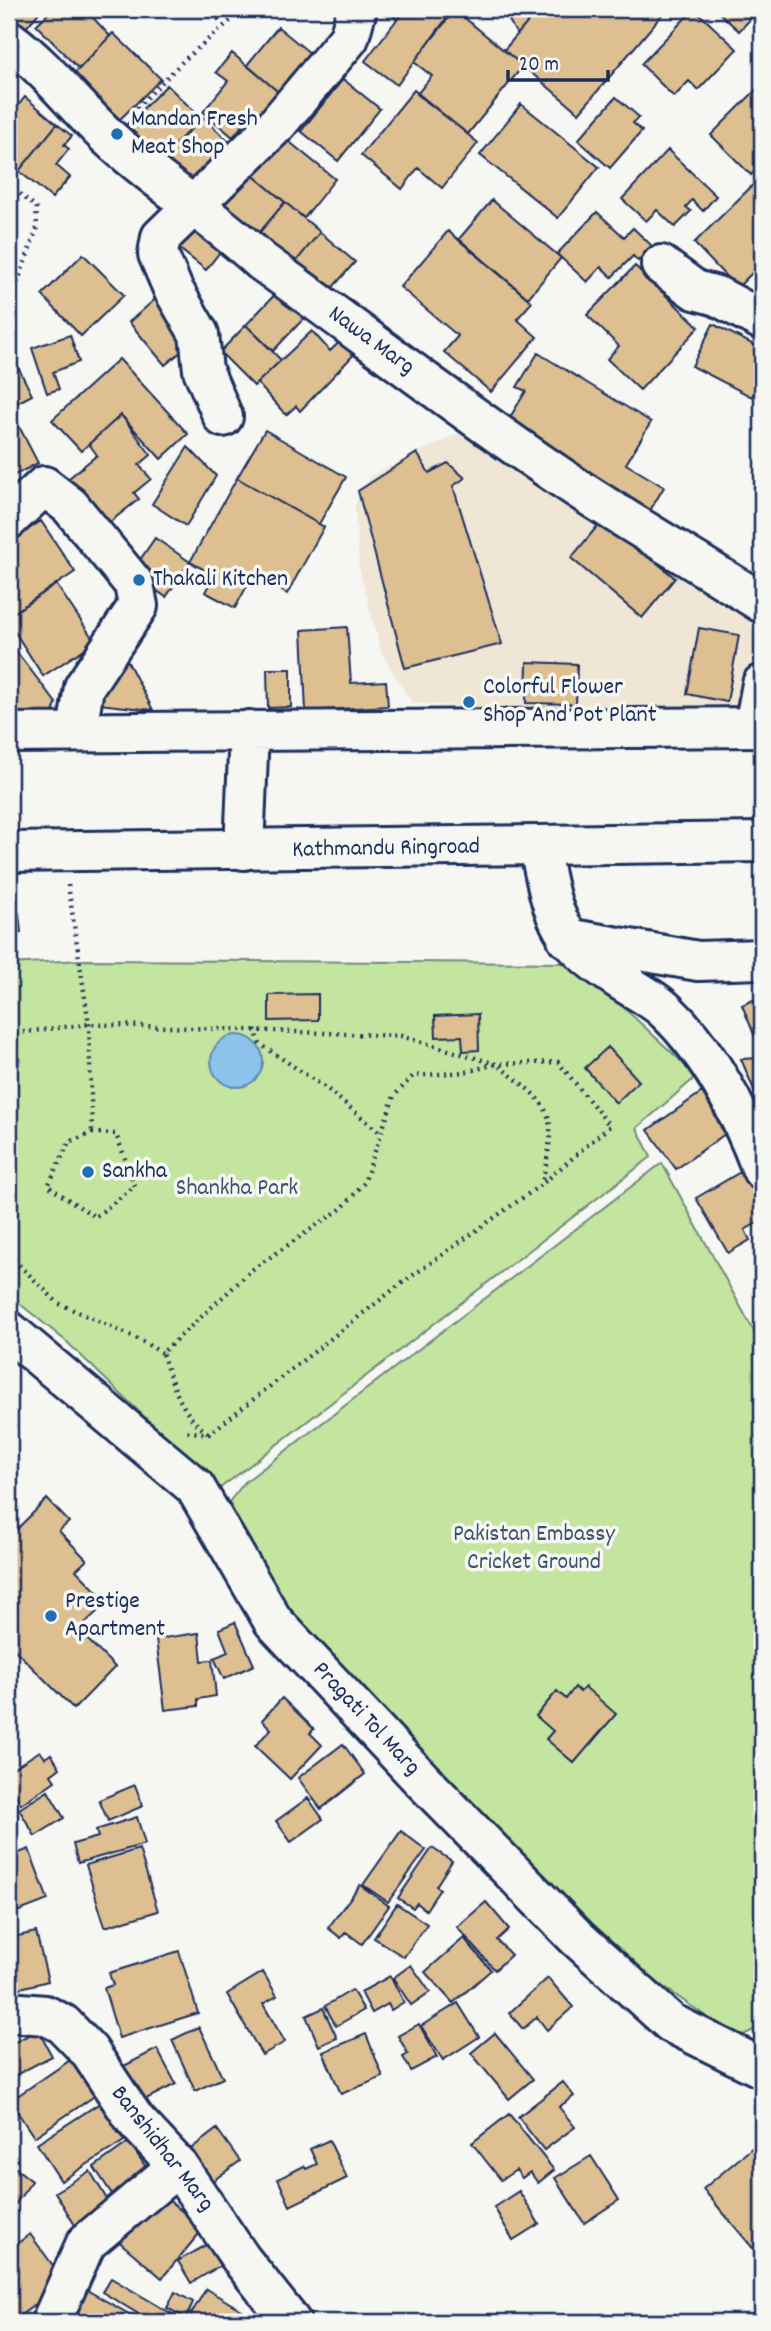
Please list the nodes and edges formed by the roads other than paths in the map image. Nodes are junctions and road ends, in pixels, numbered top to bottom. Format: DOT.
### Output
graph roads {
  1 [pos="358,9"];
  2 [pos="9,40"];
  3 [pos="192,206"];
  4 [pos="662,265"];
  5 [pos="762,320"];
  6 [pos="223,416"];
  7 [pos="9,519"];
  8 [pos="762,603"];
  9 [pos="762,684"];
  10 [pos="758,727"];
  11 [pos="249,730"];
  12 [pos="77,731"];
  13 [pos="9,733"];
  14 [pos="762,842"];
  15 [pos="539,847"];
  16 [pos="244,850"];
  17 [pos="9,852"];
  18 [pos="567,938"];
  19 [pos="762,959"];
  20 [pos="762,1170"];
  21 [pos="19,1318"];
  22 [pos="9,2012"];
  23 [pos="762,2068"];
  24 [pos="178,2166"];
  25 [pos="51,2322"];
  26 [pos="290,2322"];
  1 -- 3 [label="main road"];
  2 -- 3 [label="main road, Nawa Marg"];
  3 -- 6 [label="main road"];
  3 -- 8 [label="main road, Nawa Marg"];
  4 -- 5 [label="main road"];
  7 -- 12 [label="main road"];
  9 -- 10 [label="main road"];
  10 -- 11 [label="main road"];
  11 -- 12 [label="main road"];
  11 -- 16 [label="main road"];
  12 -- 13 [label="main road"];
  14 -- 15 [label="main road, Kathmandu Ringroad"];
  15 -- 16 [label="main road, Kathmandu Ringroad"];
  15 -- 18 [label="main road"];
  16 -- 17 [label="main road, Kathmandu Ringroad"];
  18 -- 19 [label="main road"];
  18 -- 20 [label="main road"];
  21 -- 23 [label="main road, Pragati Tol Marg"];
  22 -- 24 [label="main road, Banshidhar Marg"];
  24 -- 25 [label="main road"];
  24 -- 26 [label="main road, Banshidhar Marg"];
}
